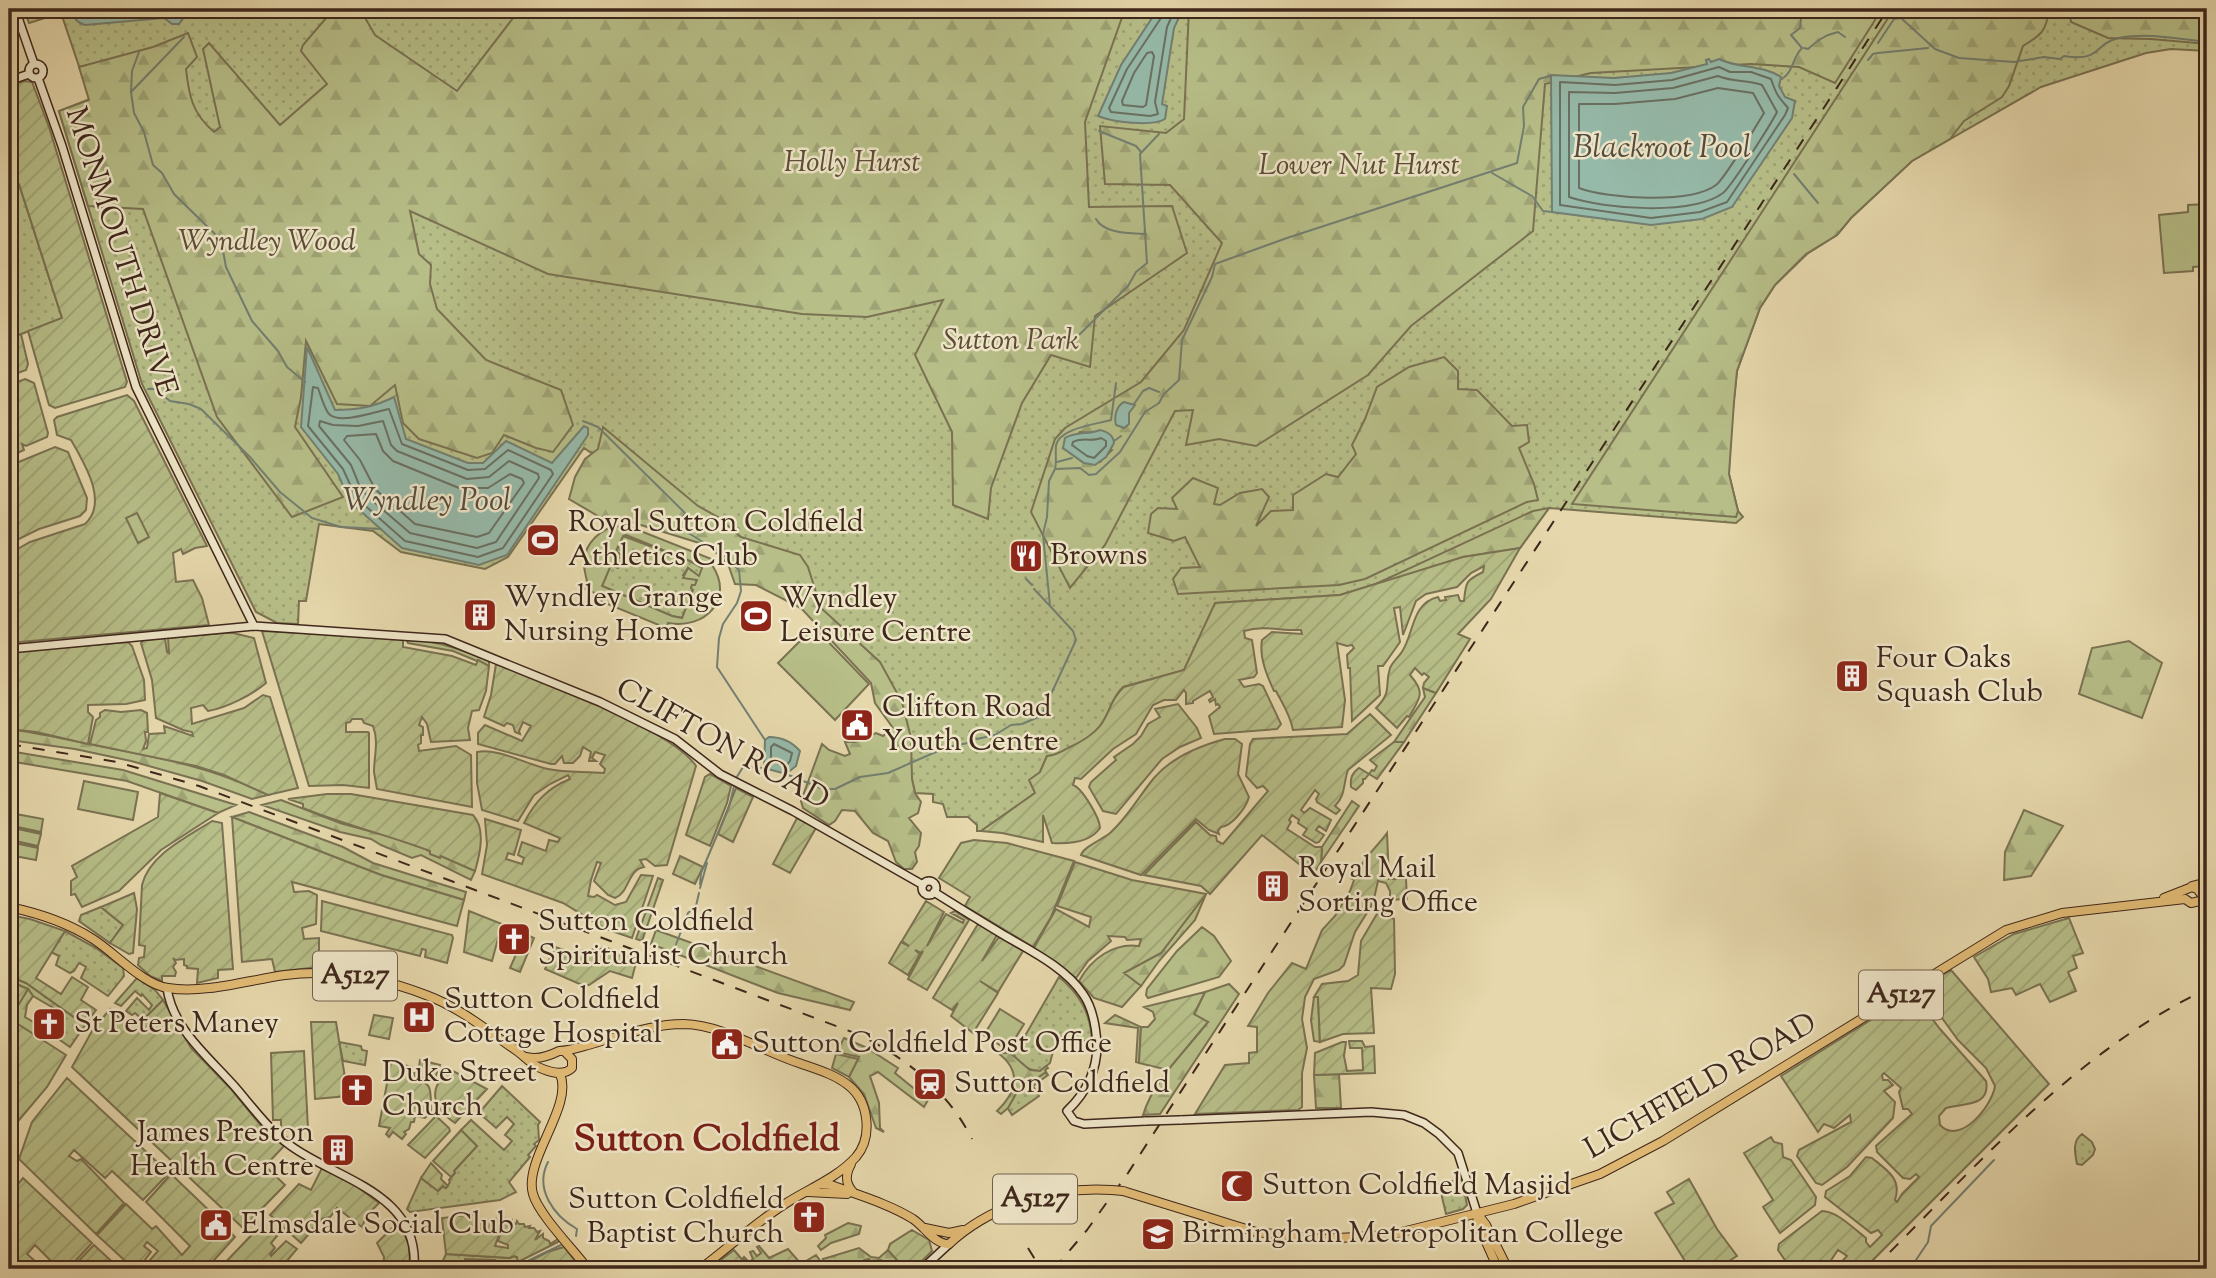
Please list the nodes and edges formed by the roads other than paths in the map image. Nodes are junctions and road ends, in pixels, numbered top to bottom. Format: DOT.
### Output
graph roads {
  1 [pos="15,9"];
  2 [pos="34,64"];
  3 [pos="29,74"];
  4 [pos="38,78"];
  5 [pos="9,81"];
  6 [pos="254,626"];
  7 [pos="9,649"];
  8 [pos="2207,883"];
  9 [pos="2186,892"];
  10 [pos="2203,899"];
  11 [pos="9,907"];
  12 [pos="167,988"];
  13 [pos="564,1051"];
  14 [pos="552,1055"];
  15 [pos="524,1056"];
  16 [pos="557,1072"];
  17 [pos="853,1160"];
  18 [pos="820,1184"];
  19 [pos="808,1192"];
  20 [pos="856,1195"];
  21 [pos="1477,1213"];
  22 [pos="925,1228"];
  23 [pos="963,1230"];
  24 [pos="939,1242"];
  25 [pos="949,1244"];
  26 [pos="938,1254"];
  27 [pos="414,1269"];
  28 [pos="588,1269"];
  29 [pos="700,1269"];
  30 [pos="922,1269"];
  31 [pos="1498,1269"];
  32 [pos="1508,1269"];
  1 -- 2 [label="street"];
  2 -- 3 [label="street"];
  2 -- 4 [label="street"];
  3 -- 4 [label="street"];
  3 -- 5 [label="street"];
  4 -- 6 [label="street, MONMOUTH DRIVE"];
  6 -- 7 [label="street, CLIFTON ROAD"];
  6 -- 21 [label="street, CLIFTON ROAD, bridge"];
  8 -- 9 [label="main road, LICHFIELD ROAD"];
  8 -- 10 [label="main road"];
  9 -- 10 [label="main road"];
  9 -- 10 [label="main road"];
  9 -- 21 [label="main road, LICHFIELD ROAD / A5127"];
  11 -- 12 [label="main road"];
  12 -- 15 [label="main road, A5127"];
  12 -- 27 [label="street"];
  13 -- 14 [label="main road"];
  13 -- 16 [label="main road"];
  13 -- 17 [label="main road"];
  14 -- 15 [label="main road"];
  14 -- 16 [label="main road"];
  15 -- 16 [label="main road, A5127"];
  16 -- 28 [label="main road"];
  17 -- 18 [label="main road"];
  17 -- 20 [label="main road"];
  18 -- 19 [label="main road"];
  18 -- 20 [label="main road"];
  19 -- 20 [label="main road"];
  19 -- 29 [label="main road"];
  20 -- 22 [label="main road, A5127"];
  21 -- 23 [label="main road, LICHFIELD ROAD / A5127, bridge"];
  21 -- 31 [label="main road"];
  21 -- 32 [label="main road"];
  22 -- 23 [label="main road, A5127"];
  22 -- 24 [label="main road"];
  23 -- 25 [label="main road, A5127"];
  24 -- 25 [label="main road"];
  24 -- 26 [label="street"];
  25 -- 26 [label="street"];
  26 -- 30 [label="street"];
}
